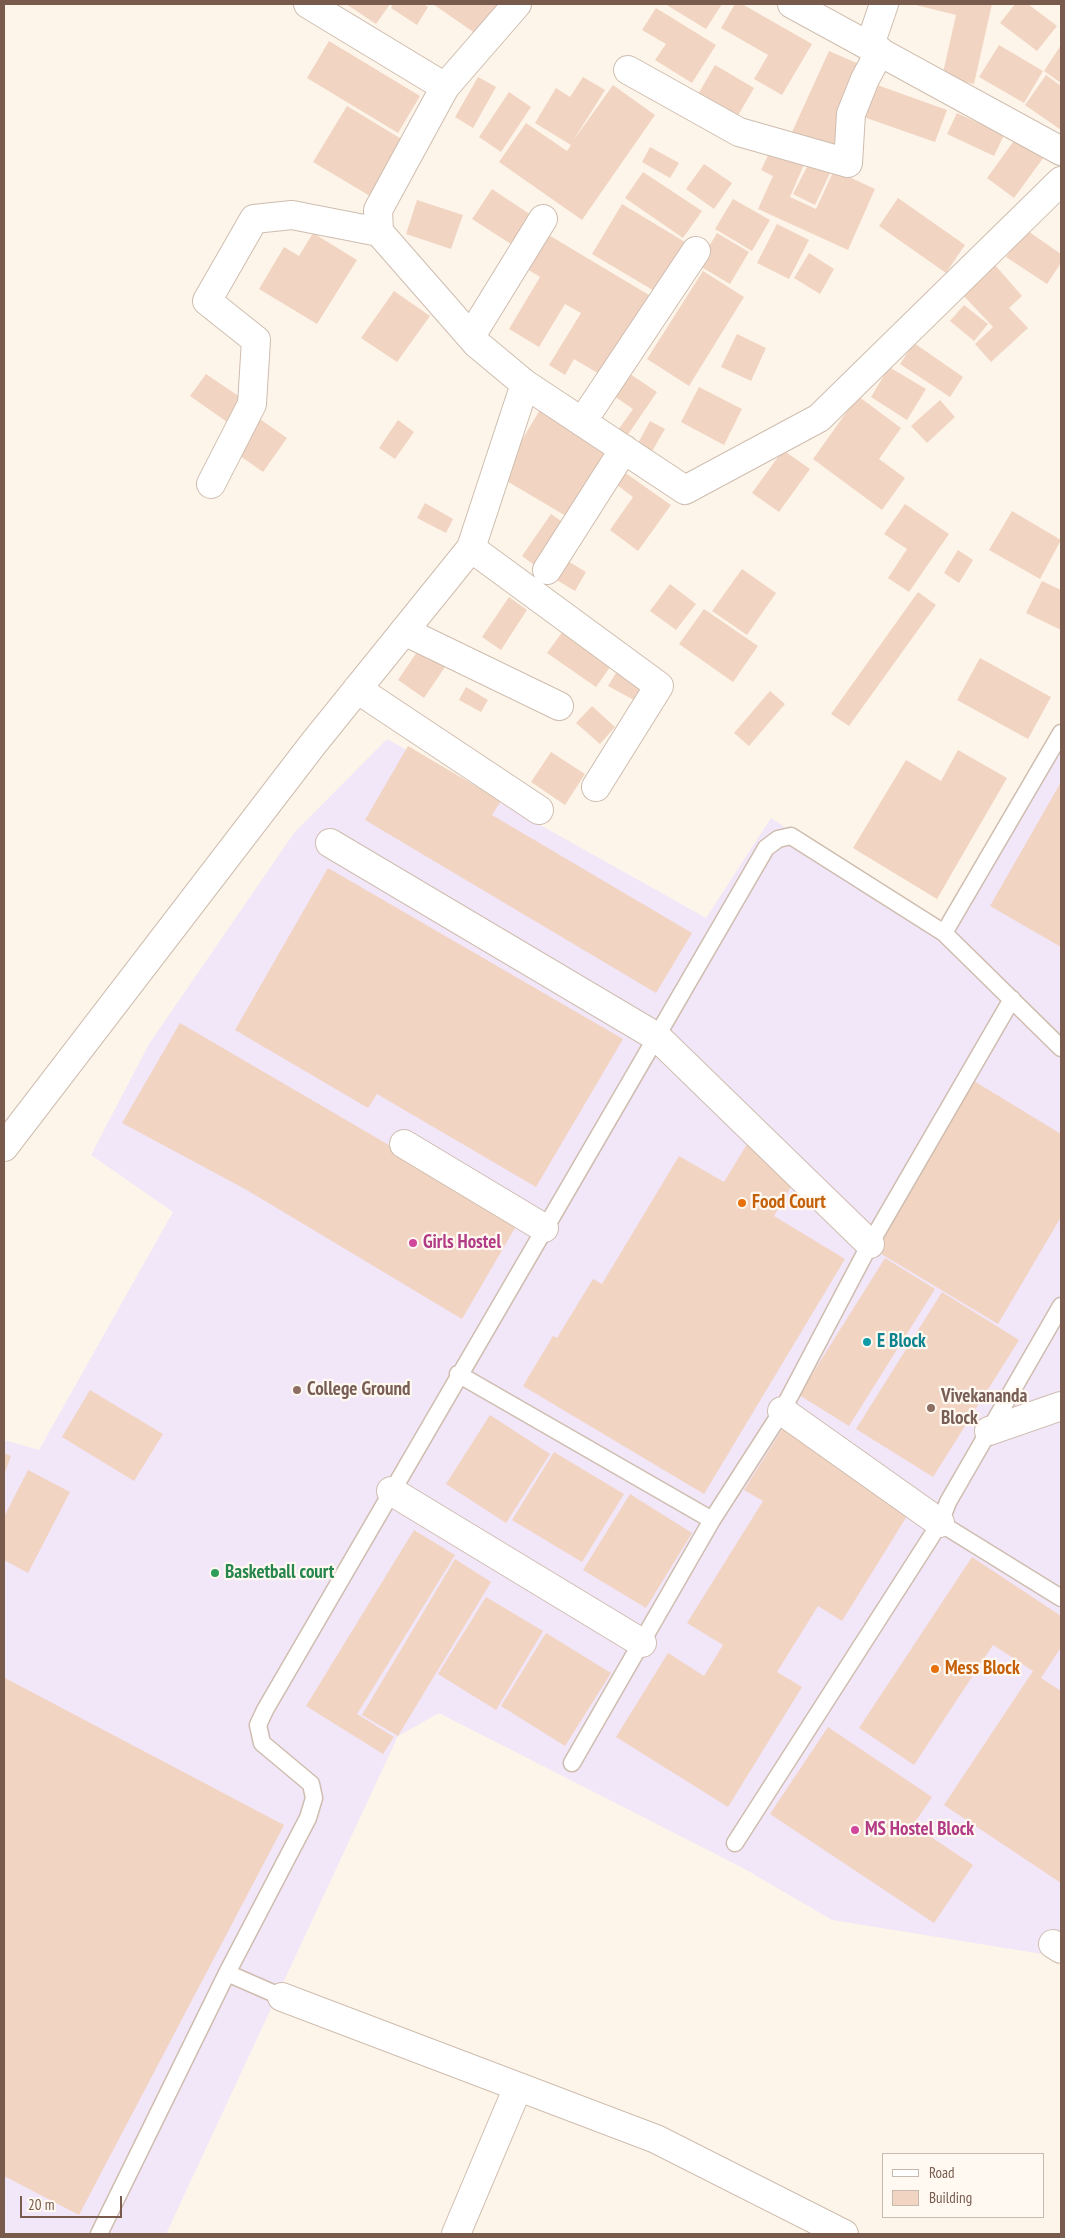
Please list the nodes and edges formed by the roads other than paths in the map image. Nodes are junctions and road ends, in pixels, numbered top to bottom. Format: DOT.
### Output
graph roads {
  1 [pos="308,4"];
  2 [pos="517,4"];
  3 [pos="792,4"];
  4 [pos="884,4"];
  5 [pos="875,48"];
  6 [pos="628,70"];
  7 [pos="445,87"];
  8 [pos="1061,151"];
  9 [pos="1061,181"];
  10 [pos="544,219"];
  11 [pos="379,232"];
  12 [pos="696,251"];
  13 [pos="471,336"];
  14 [pos="524,384"];
  15 [pos="582,422"];
  16 [pos="624,449"];
  17 [pos="211,484"];
  18 [pos="471,548"];
  19 [pos="547,570"];
  20 [pos="404,631"];
  21 [pos="357,689"];
  22 [pos="559,706"];
  23 [pos="1061,733"];
  24 [pos="596,787"];
  25 [pos="539,810"];
  26 [pos="330,843"];
  27 [pos="944,933"];
  28 [pos="1012,999"];
  29 [pos="658,1037"];
  30 [pos="1061,1048"];
  31 [pos="404,1144"];
  32 [pos="4,1147"];
  33 [pos="544,1228"];
  34 [pos="870,1244"];
  35 [pos="1061,1306"];
  36 [pos="458,1374"];
  37 [pos="1061,1406"];
  38 [pos="782,1411"];
  39 [pos="990,1432"];
  40 [pos="391,1491"];
  41 [pos="712,1520"];
  42 [pos="940,1523"];
  43 [pos="1061,1598"];
  44 [pos="642,1643"];
  45 [pos="572,1763"];
  46 [pos="735,1843"];
  47 [pos="227,1973"];
  48 [pos="282,1997"];
  49 [pos="518,2087"];
  50 [pos="99,2234"];
  51 [pos="456,2234"];
  52 [pos="844,2234"];
  1 -- 7 [label="street"];
  2 -- 7 [label="street"];
  3 -- 5 [label="street"];
  4 -- 5 [label="street"];
  5 -- 6 [label="street"];
  5 -- 8 [label="street"];
  7 -- 11 [label="street"];
  9 -- 16 [label="street"];
  10 -- 13 [label="street"];
  11 -- 13 [label="street"];
  11 -- 17 [label="street"];
  12 -- 15 [label="street"];
  13 -- 14 [label="street"];
  14 -- 15 [label="street"];
  14 -- 18 [label="street"];
  15 -- 16 [label="street"];
  16 -- 19 [label="street"];
  18 -- 20 [label="street"];
  18 -- 24 [label="street"];
  20 -- 21 [label="street"];
  20 -- 22 [label="street"];
  21 -- 25 [label="street"];
  21 -- 32 [label="street"];
  23 -- 27 [label="lane"];
  26 -- 29 [label="street"];
  27 -- 28 [label="lane"];
  27 -- 29 [label="lane"];
  28 -- 30 [label="lane"];
  28 -- 34 [label="lane"];
  29 -- 33 [label="lane"];
  29 -- 34 [label="street"];
  31 -- 33 [label="street"];
  33 -- 36 [label="lane"];
  34 -- 38 [label="lane"];
  35 -- 39 [label="lane"];
  36 -- 40 [label="lane"];
  36 -- 41 [label="lane"];
  37 -- 39 [label="street"];
  38 -- 41 [label="lane"];
  38 -- 42 [label="street"];
  39 -- 42 [label="lane"];
  40 -- 44 [label="street"];
  40 -- 47 [label="lane"];
  41 -- 44 [label="lane"];
  42 -- 43 [label="lane"];
  42 -- 46 [label="lane"];
  44 -- 45 [label="lane"];
  47 -- 48 [label="lane"];
  47 -- 50 [label="lane"];
  48 -- 49 [label="street"];
  49 -- 51 [label="street"];
  49 -- 52 [label="street"];
}
